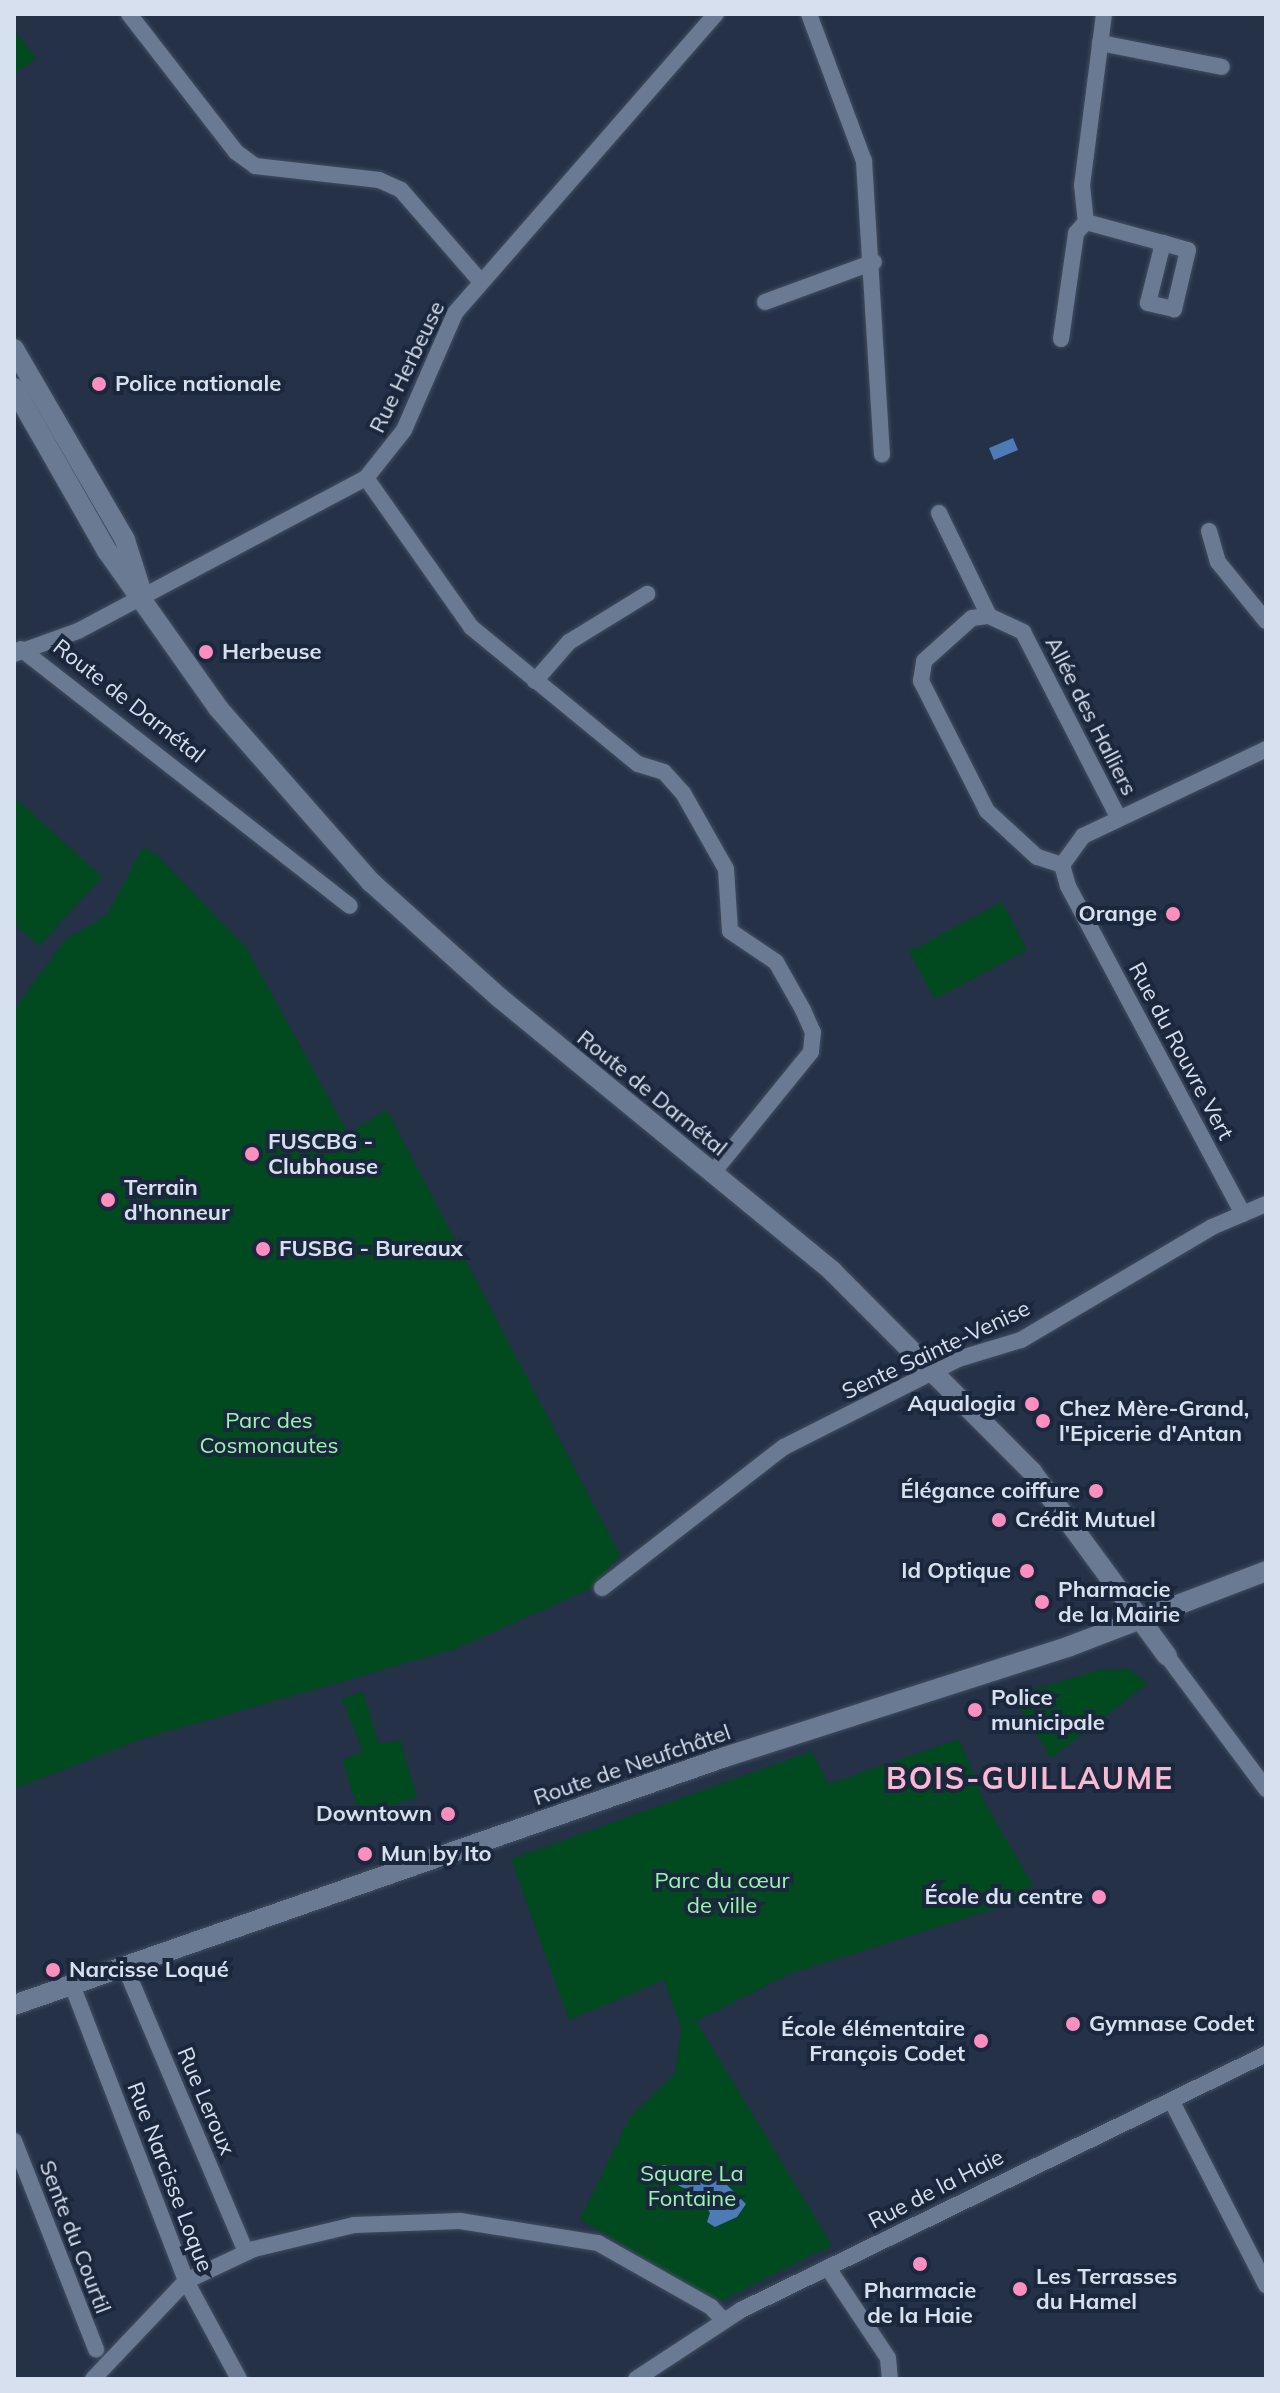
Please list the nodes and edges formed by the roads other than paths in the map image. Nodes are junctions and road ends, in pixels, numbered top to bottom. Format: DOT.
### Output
graph roads {
  1 [pos="129,14"];
  2 [pos="716,14"];
  3 [pos="809,14"];
  4 [pos="1104,14"];
  5 [pos="1100,43"];
  6 [pos="1222,67"];
  7 [pos="1086,222"];
  8 [pos="1163,243"];
  9 [pos="874,262"];
  10 [pos="480,281"];
  11 [pos="765,302"];
  12 [pos="1061,339"];
  13 [pos="14,349"];
  14 [pos="14,388"];
  15 [pos="882,454"];
  16 [pos="366,478"];
  17 [pos="939,513"];
  18 [pos="1209,531"];
  19 [pos="142,594"];
  20 [pos="647,594"];
  21 [pos="989,616"];
  22 [pos="1266,621"];
  23 [pos="19,651"];
  24 [pos="535,681"];
  25 [pos="1266,749"];
  26 [pos="1118,817"];
  27 [pos="1062,865"];
  28 [pos="350,906"];
  29 [pos="712,1174"];
  30 [pos="1266,1204"];
  31 [pos="1243,1214"];
  32 [pos="936,1374"];
  33 [pos="1266,1571"];
  34 [pos="602,1588"];
  35 [pos="1141,1619"];
  36 [pos="1167,1656"];
  37 [pos="1266,1789"];
  38 [pos="125,1967"];
  39 [pos="72,1985"];
  40 [pos="14,2005"];
  41 [pos="1266,2054"];
  42 [pos="1172,2102"];
  43 [pos="14,2141"];
  44 [pos="246,2252"];
  45 [pos="828,2268"];
  46 [pos="186,2281"];
  47 [pos="1266,2285"];
  48 [pos="724,2321"];
  49 [pos="96,2349"];
  50 [pos="93,2379"];
  51 [pos="239,2379"];
  52 [pos="636,2379"];
  53 [pos="890,2379"];
  1 -- 10 [label="street"];
  2 -- 10 [label="street, Rue Herbeuse"];
  3 -- 9 [label="street"];
  4 -- 5 [label="street"];
  5 -- 6 [label="street"];
  5 -- 7 [label="street"];
  7 -- 8 [label="street"];
  7 -- 12 [label="street"];
  9 -- 11 [label="street"];
  9 -- 15 [label="street"];
  10 -- 16 [label="street, Rue Herbeuse"];
  13 -- 19 [label="main road, Route de Darnétal"];
  14 -- 19 [label="main road, Route de Darnétal"];
  16 -- 19 [label="street, Rue Herbeuse"];
  16 -- 24 [label="street"];
  17 -- 21 [label="street"];
  18 -- 22 [label="street"];
  19 -- 23 [label="street, Rue Herbeuse"];
  19 -- 29 [label="main road, Route de Darnétal"];
  20 -- 24 [label="street"];
  21 -- 26 [label="street, Allée des Halliers"];
  21 -- 27 [label="street"];
  23 -- 28 [label="street, Route de Darnétal"];
  24 -- 29 [label="street"];
  25 -- 26 [label="street"];
  26 -- 27 [label="street"];
  27 -- 31 [label="street, Rue du Rouvre Vert"];
  29 -- 32 [label="main road, Route de Darnétal"];
  30 -- 31 [label="street, Sente Sainte-Venise"];
  31 -- 32 [label="street, Sente Sainte-Venise"];
  32 -- 34 [label="street, Sente Sainte-Venise"];
  32 -- 35 [label="main road, Route de Darnétal"];
  33 -- 35 [label="main road, Route de Neufchâtel"];
  35 -- 36 [label="main road, Route de Darnétal"];
  35 -- 38 [label="main road, Route de Neufchâtel"];
  36 -- 37 [label="street"];
  38 -- 39 [label="main road, Route de Neufchâtel"];
  38 -- 44 [label="street, Rue Leroux"];
  39 -- 40 [label="main road, Route de Neufchâtel"];
  39 -- 46 [label="street, Rue Narcisse Loque"];
  41 -- 42 [label="street, Rue de la Haie"];
  42 -- 45 [label="street, Rue de la Haie"];
  42 -- 47 [label="street"];
  43 -- 49 [label="street, Sente du Courtil"];
  44 -- 46 [label="street"];
  44 -- 48 [label="street"];
  45 -- 48 [label="street, Rue de la Haie"];
  45 -- 53 [label="street"];
  46 -- 50 [label="street"];
  46 -- 51 [label="street, Rue Narcisse Loque"];
  48 -- 52 [label="street, Rue de la Haie"];
}
